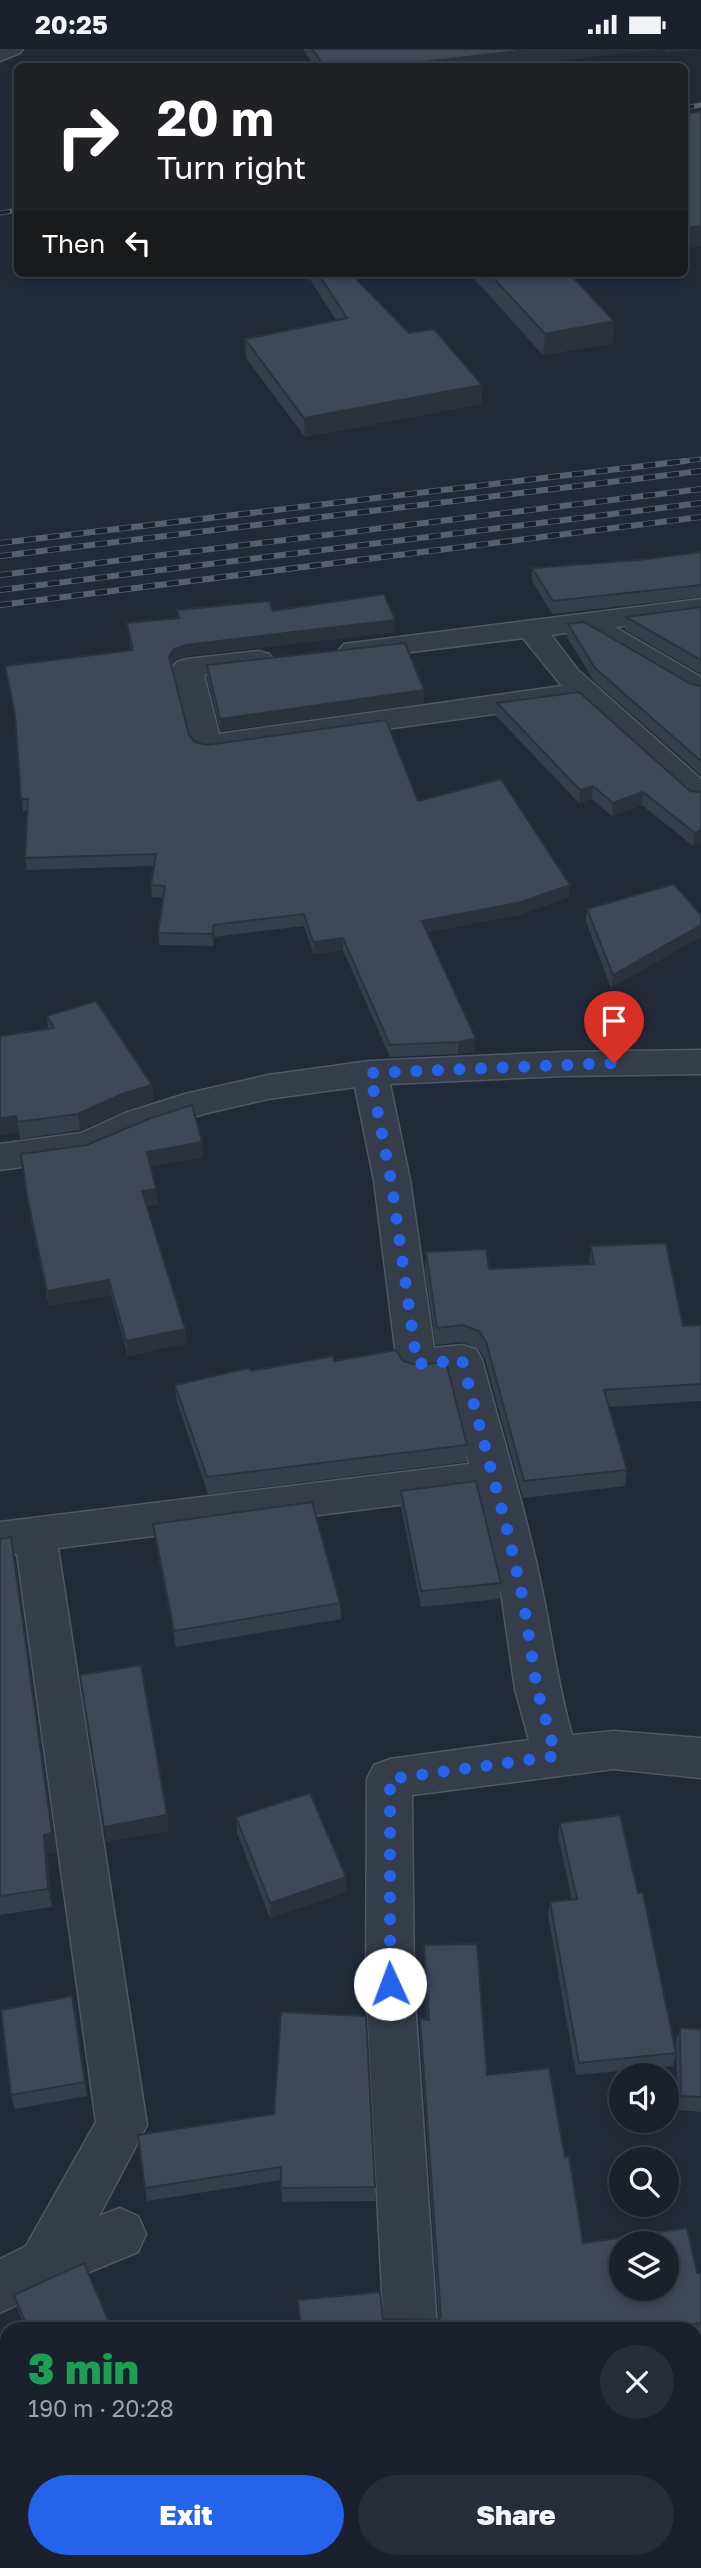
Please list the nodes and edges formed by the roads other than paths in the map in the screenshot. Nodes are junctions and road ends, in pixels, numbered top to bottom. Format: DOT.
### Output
graph roads {
  1 [pos="13,49"];
  2 [pos="0,55"];
  3 [pos="701,608"];
  4 [pos="587,623"];
  5 [pos="531,629"];
  6 [pos="327,653"];
  7 [pos="285,658"];
  8 [pos="701,689"];
  9 [pos="586,692"];
  10 [pos="701,795"];
  11 [pos="701,1062"];
  12 [pos="370,1073"];
  13 [pos="0,1157"];
  14 [pos="493,1476"];
  15 [pos="18,1537"];
  16 [pos="556,1756"];
  17 [pos="701,1758"];
  18 [pos="120,2234"];
  19 [pos="44,2264"];
  20 [pos="0,2287"];
  21 [pos="411,2322"];
  1 -- 2 [label="street"];
  3 -- 4 [label="street"];
  4 -- 5 [label="street"];
  4 -- 8 [label="street"];
  5 -- 6 [label="street"];
  5 -- 9 [label="street"];
  7 -- 9 [label="street"];
  9 -- 10 [label="street"];
  11 -- 12 [label="street"];
  12 -- 13 [label="street"];
  12 -- 14 [label="street"];
  14 -- 15 [label="street"];
  14 -- 16 [label="street"];
  15 -- 19 [label="street"];
  16 -- 17 [label="street"];
  16 -- 21 [label="street"];
  18 -- 19 [label="street"];
  19 -- 20 [label="street"];
}
